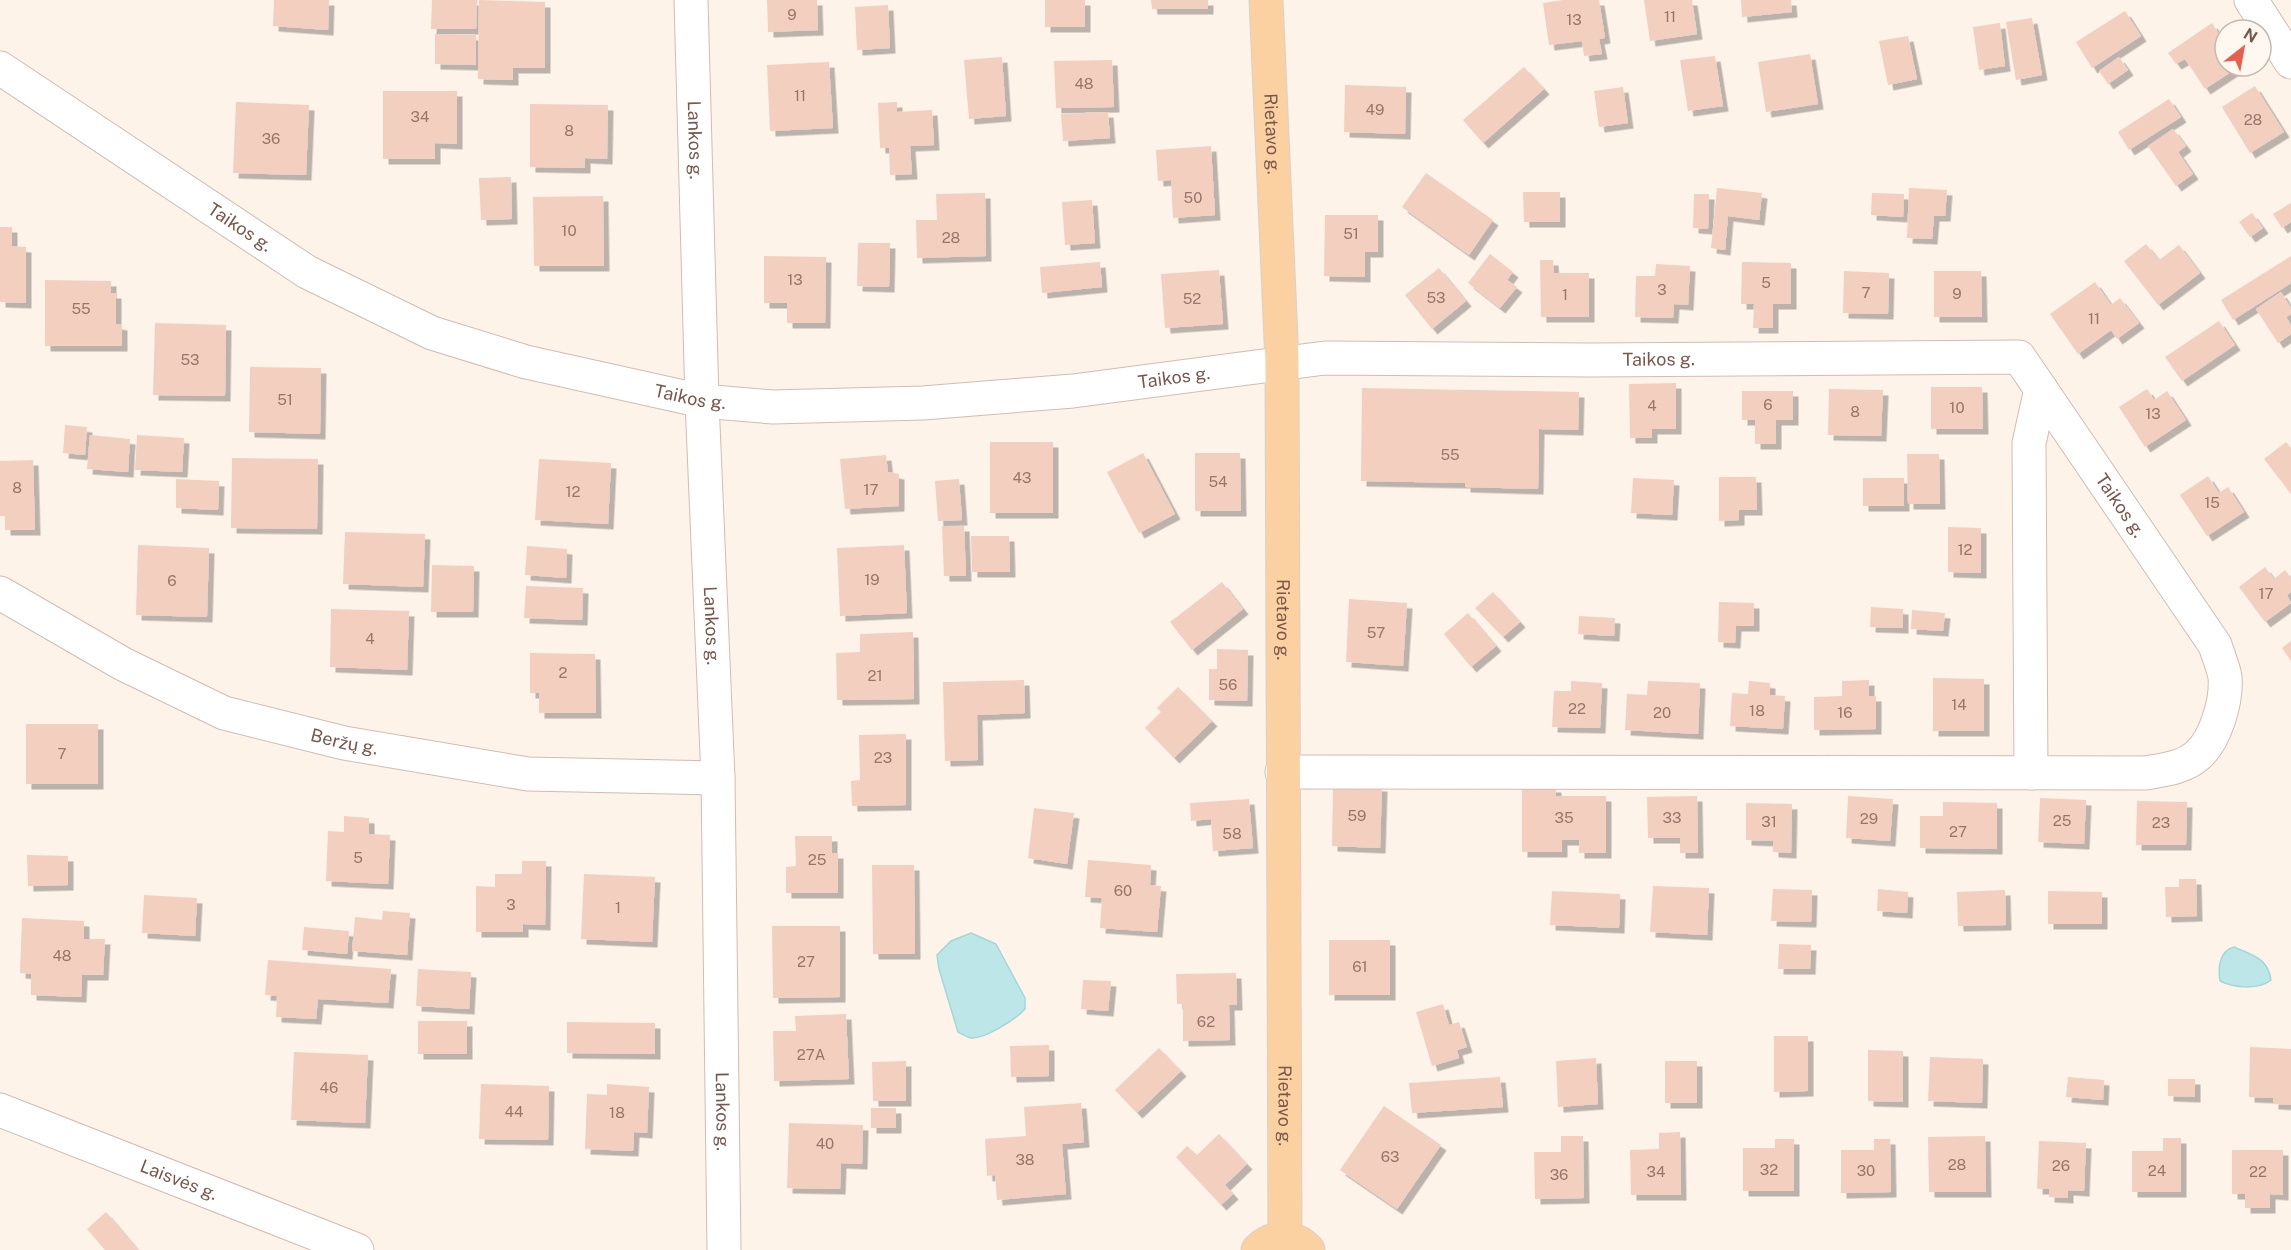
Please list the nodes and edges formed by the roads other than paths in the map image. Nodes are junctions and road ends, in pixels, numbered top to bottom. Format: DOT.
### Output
graph roads {
  1 [pos="691,0"];
  2 [pos="1266,0"];
  3 [pos="2251,0"];
  4 [pos="2291,63"];
  5 [pos="0,68"];
  6 [pos="1282,362"];
  7 [pos="2041,389"];
  8 [pos="702,401"];
  9 [pos="0,593"];
  10 [pos="1282,772"];
  11 [pos="2031,773"];
  12 [pos="718,778"];
  13 [pos="0,1110"];
  14 [pos="1284,1246"];
  15 [pos="357,1250"];
  16 [pos="724,1250"];
  1 -- 8 [label="street, Lankos g."];
  2 -- 6 [label="main road, Rietavo g."];
  3 -- 4 [label="street"];
  5 -- 8 [label="street, Taikos g."];
  6 -- 7 [label="street, Taikos g."];
  6 -- 8 [label="street, Taikos g."];
  6 -- 10 [label="main road, Rietavo g."];
  7 -- 11 [label="street"];
  7 -- 11 [label="street, Taikos g."];
  8 -- 12 [label="street, Lankos g."];
  9 -- 12 [label="street, Beržų g."];
  10 -- 11 [label="street, Taikos g."];
  10 -- 14 [label="main road, Rietavo g."];
  12 -- 16 [label="street, Lankos g."];
  13 -- 15 [label="street, Laisvės g."];
}
